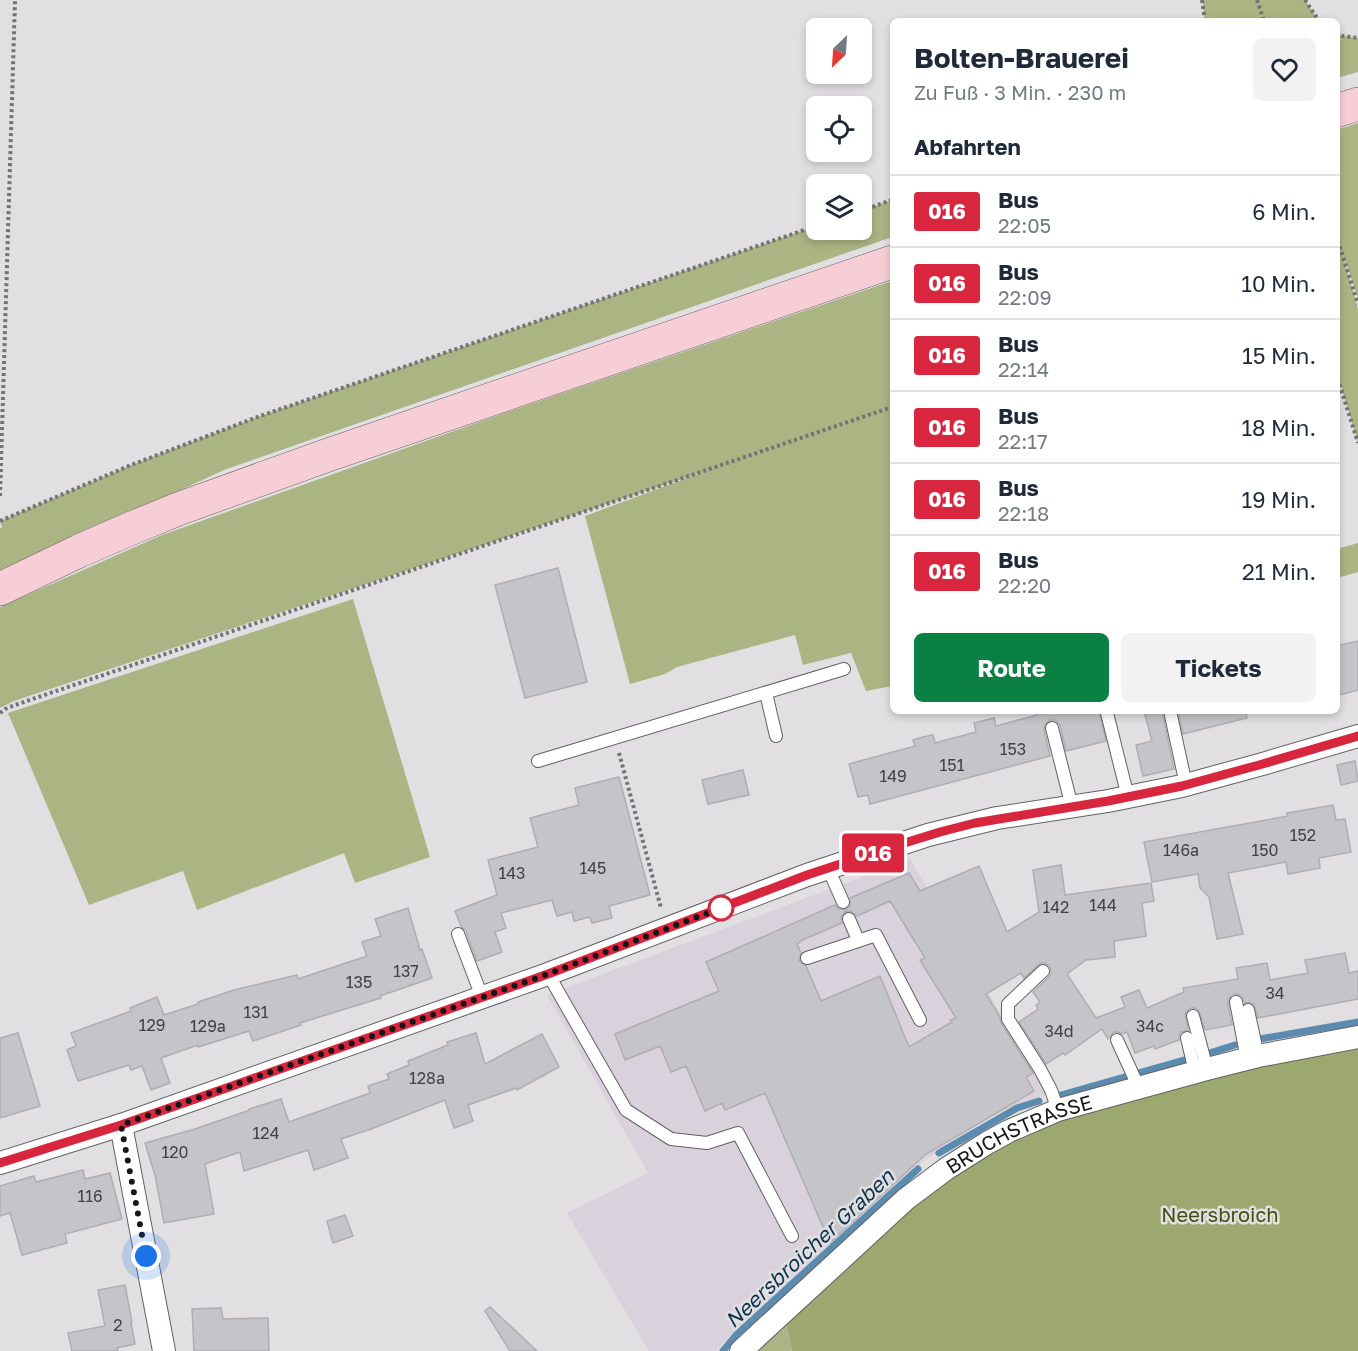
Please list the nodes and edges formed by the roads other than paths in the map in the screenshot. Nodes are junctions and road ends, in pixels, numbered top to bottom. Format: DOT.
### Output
graph roads {
  1 [pos="1358,104"];
  2 [pos="1340,110"];
  3 [pos="890,263"];
  4 [pos="0,589"];
  5 [pos="844,669"];
  6 [pos="766,693"];
  7 [pos="1107,714"];
  8 [pos="1171,714"];
  9 [pos="1052,728"];
  10 [pos="776,736"];
  11 [pos="1358,736"];
  12 [pos="538,761"];
  13 [pos="1186,784"];
  14 [pos="1128,797"];
  15 [pos="1072,807"];
  16 [pos="828,868"];
  17 [pos="843,902"];
  18 [pos="849,919"];
  19 [pos="458,934"];
  20 [pos="858,940"];
  21 [pos="807,957"];
  22 [pos="1043,971"];
  23 [pos="548,974"];
  24 [pos="482,997"];
  25 [pos="1236,1002"];
  26 [pos="1248,1010"];
  27 [pos="1193,1016"];
  28 [pos="920,1020"];
  29 [pos="1358,1037"];
  30 [pos="1187,1038"];
  31 [pos="1117,1040"];
  32 [pos="1250,1047"];
  33 [pos="1198,1060"];
  34 [pos="1135,1078"];
  35 [pos="1055,1101"];
  36 [pos="121,1125"];
  37 [pos="0,1163"];
  38 [pos="792,1236"];
  39 [pos="164,1351"];
  40 [pos="741,1351"];
  1 -- 2 [label="main road"];
  3 -- 4 [label="main road"];
  5 -- 6 [label="lane"];
  6 -- 10 [label="lane"];
  6 -- 12 [label="lane"];
  7 -- 14 [label="lane"];
  8 -- 13 [label="lane"];
  9 -- 15 [label="lane"];
  11 -- 13 [label="street"];
  13 -- 14 [label="street"];
  14 -- 15 [label="street"];
  15 -- 16 [label="street"];
  16 -- 17 [label="lane"];
  16 -- 23 [label="street"];
  18 -- 20 [label="lane"];
  19 -- 24 [label="lane"];
  20 -- 21 [label="lane"];
  20 -- 28 [label="lane"];
  22 -- 35 [label="lane"];
  23 -- 24 [label="street"];
  23 -- 38 [label="lane"];
  24 -- 36 [label="street"];
  25 -- 32 [label="lane"];
  26 -- 32 [label="lane"];
  27 -- 33 [label="lane"];
  29 -- 32 [label="street, BRUCHSTRASSE"];
  30 -- 33 [label="lane"];
  31 -- 34 [label="lane"];
  32 -- 33 [label="street, BRUCHSTRASSE"];
  33 -- 34 [label="street, BRUCHSTRASSE"];
  34 -- 35 [label="street, BRUCHSTRASSE"];
  35 -- 40 [label="street, BRUCHSTRASSE"];
  36 -- 37 [label="street"];
  36 -- 39 [label="street"];
}
